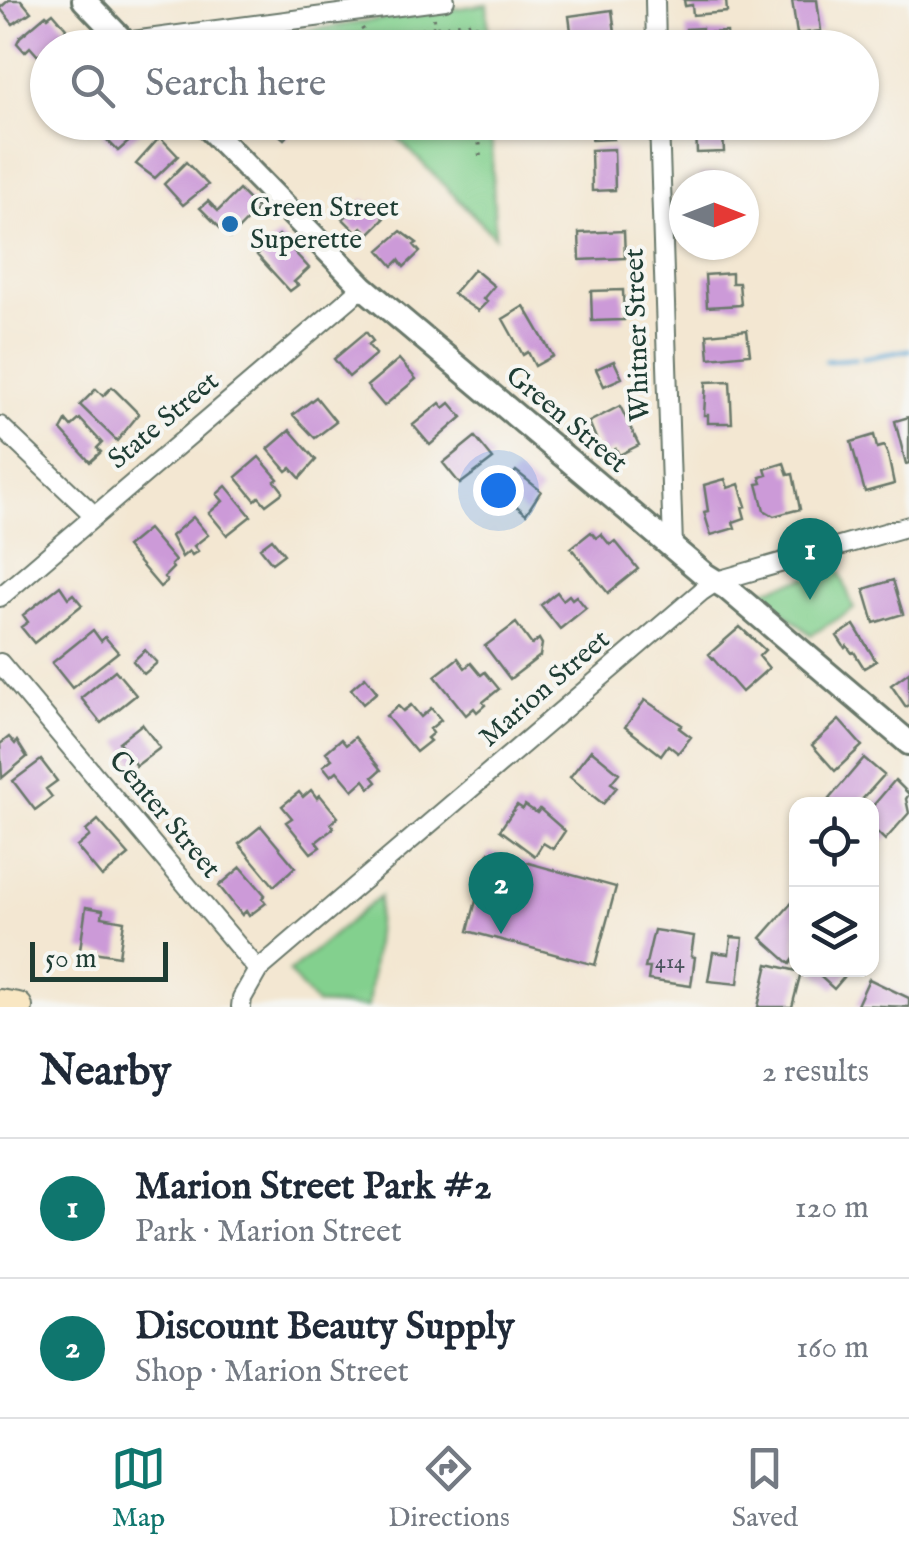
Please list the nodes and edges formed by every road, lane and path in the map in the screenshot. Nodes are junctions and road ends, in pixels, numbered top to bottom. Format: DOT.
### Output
graph roads {
  1 [pos="84,0"];
  2 [pos="446,0"];
  3 [pos="655,0"];
  4 [pos="434,18"];
  5 [pos="435,27"];
  6 [pos="113,30"];
  7 [pos="234,30"];
  8 [pos="416,30"];
  9 [pos="475,30"];
  10 [pos="656,30"];
  11 [pos="220,140"];
  12 [pos="479,140"];
  13 [pos="660,140"];
  14 [pos="480,164"];
  15 [pos="363,287"];
  16 [pos="0,426"];
  17 [pos="95,516"];
  18 [pos="909,526"];
  19 [pos="672,546"];
  20 [pos="716,581"];
  21 [pos="0,597"];
  22 [pos="0,664"];
  23 [pos="909,743"];
  24 [pos="258,970"];
  25 [pos="0,1004"];
  26 [pos="16,1007"];
  27 [pos="241,1007"];
  1 -- 6 [label="street"];
  2 -- 7 [label="street"];
  3 -- 10 [label="street"];
  4 -- 5 [label="path"];
  5 -- 8 [label="path"];
  5 -- 9 [label="path"];
  11 -- 15 [label="street, Green Street"];
  12 -- 14 [label="path"];
  13 -- 19 [label="street, Whitner Street"];
  15 -- 17 [label="street, State Street"];
  15 -- 19 [label="street, Green Street"];
  16 -- 17 [label="street"];
  17 -- 21 [label="street, State Street"];
  18 -- 20 [label="street, Marion Street"];
  19 -- 20 [label="street, Green Street"];
  20 -- 23 [label="street, Green Street"];
  20 -- 24 [label="street, Marion Street"];
  22 -- 24 [label="street, Center Street"];
  24 -- 27 [label="street"];
  25 -- 26 [label="main road"];
}
